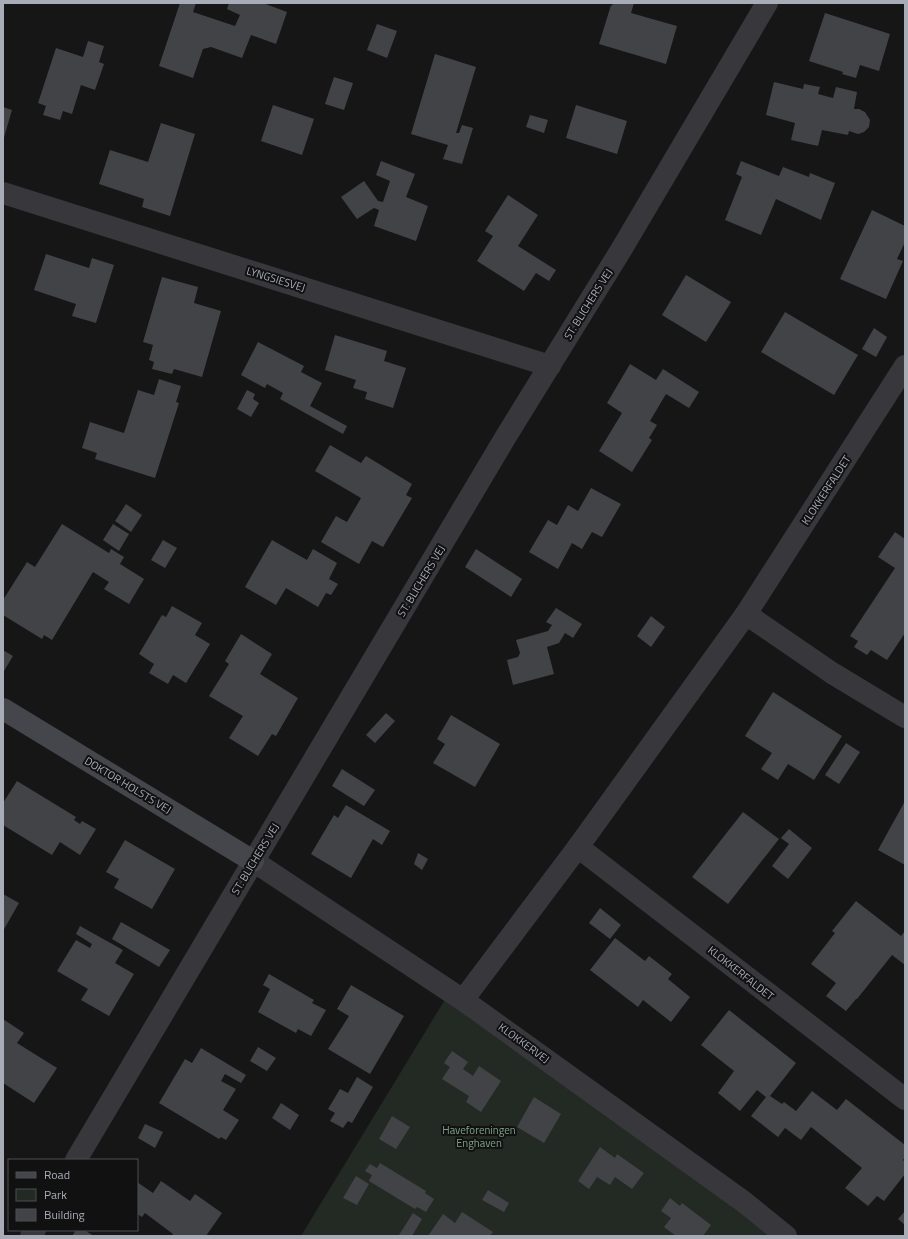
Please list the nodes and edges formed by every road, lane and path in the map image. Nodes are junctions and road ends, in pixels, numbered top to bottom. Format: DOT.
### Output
graph roads {
  1 [pos="767,3"];
  2 [pos="3,193"];
  3 [pos="550,366"];
  4 [pos="905,366"];
  5 [pos="746,614"];
  6 [pos="3,709"];
  7 [pos="905,717"];
  8 [pos="578,847"];
  9 [pos="253,861"];
  10 [pos="463,1000"];
  11 [pos="905,1100"];
  12 [pos="77,1159"];
  13 [pos="786,1236"];
  1 -- 3 [label="street, ST. BLICHERS VEJ"];
  2 -- 3 [label="street, LYNGSIESVEJ"];
  3 -- 9 [label="street, ST. BLICHERS VEJ"];
  4 -- 5 [label="street, KLOKKERFALDET"];
  5 -- 7 [label="street"];
  5 -- 8 [label="street, KLOKKERFALDET"];
  6 -- 9 [label="street, DOKTOR HOLSTS VEJ"];
  8 -- 10 [label="street, KLOKKERFALDET"];
  8 -- 11 [label="street, KLOKKERFALDET"];
  9 -- 10 [label="street, KLOKKERVEJ"];
  9 -- 12 [label="street, ST. BLICHERS VEJ"];
  10 -- 13 [label="street, KLOKKERVEJ"];
}
